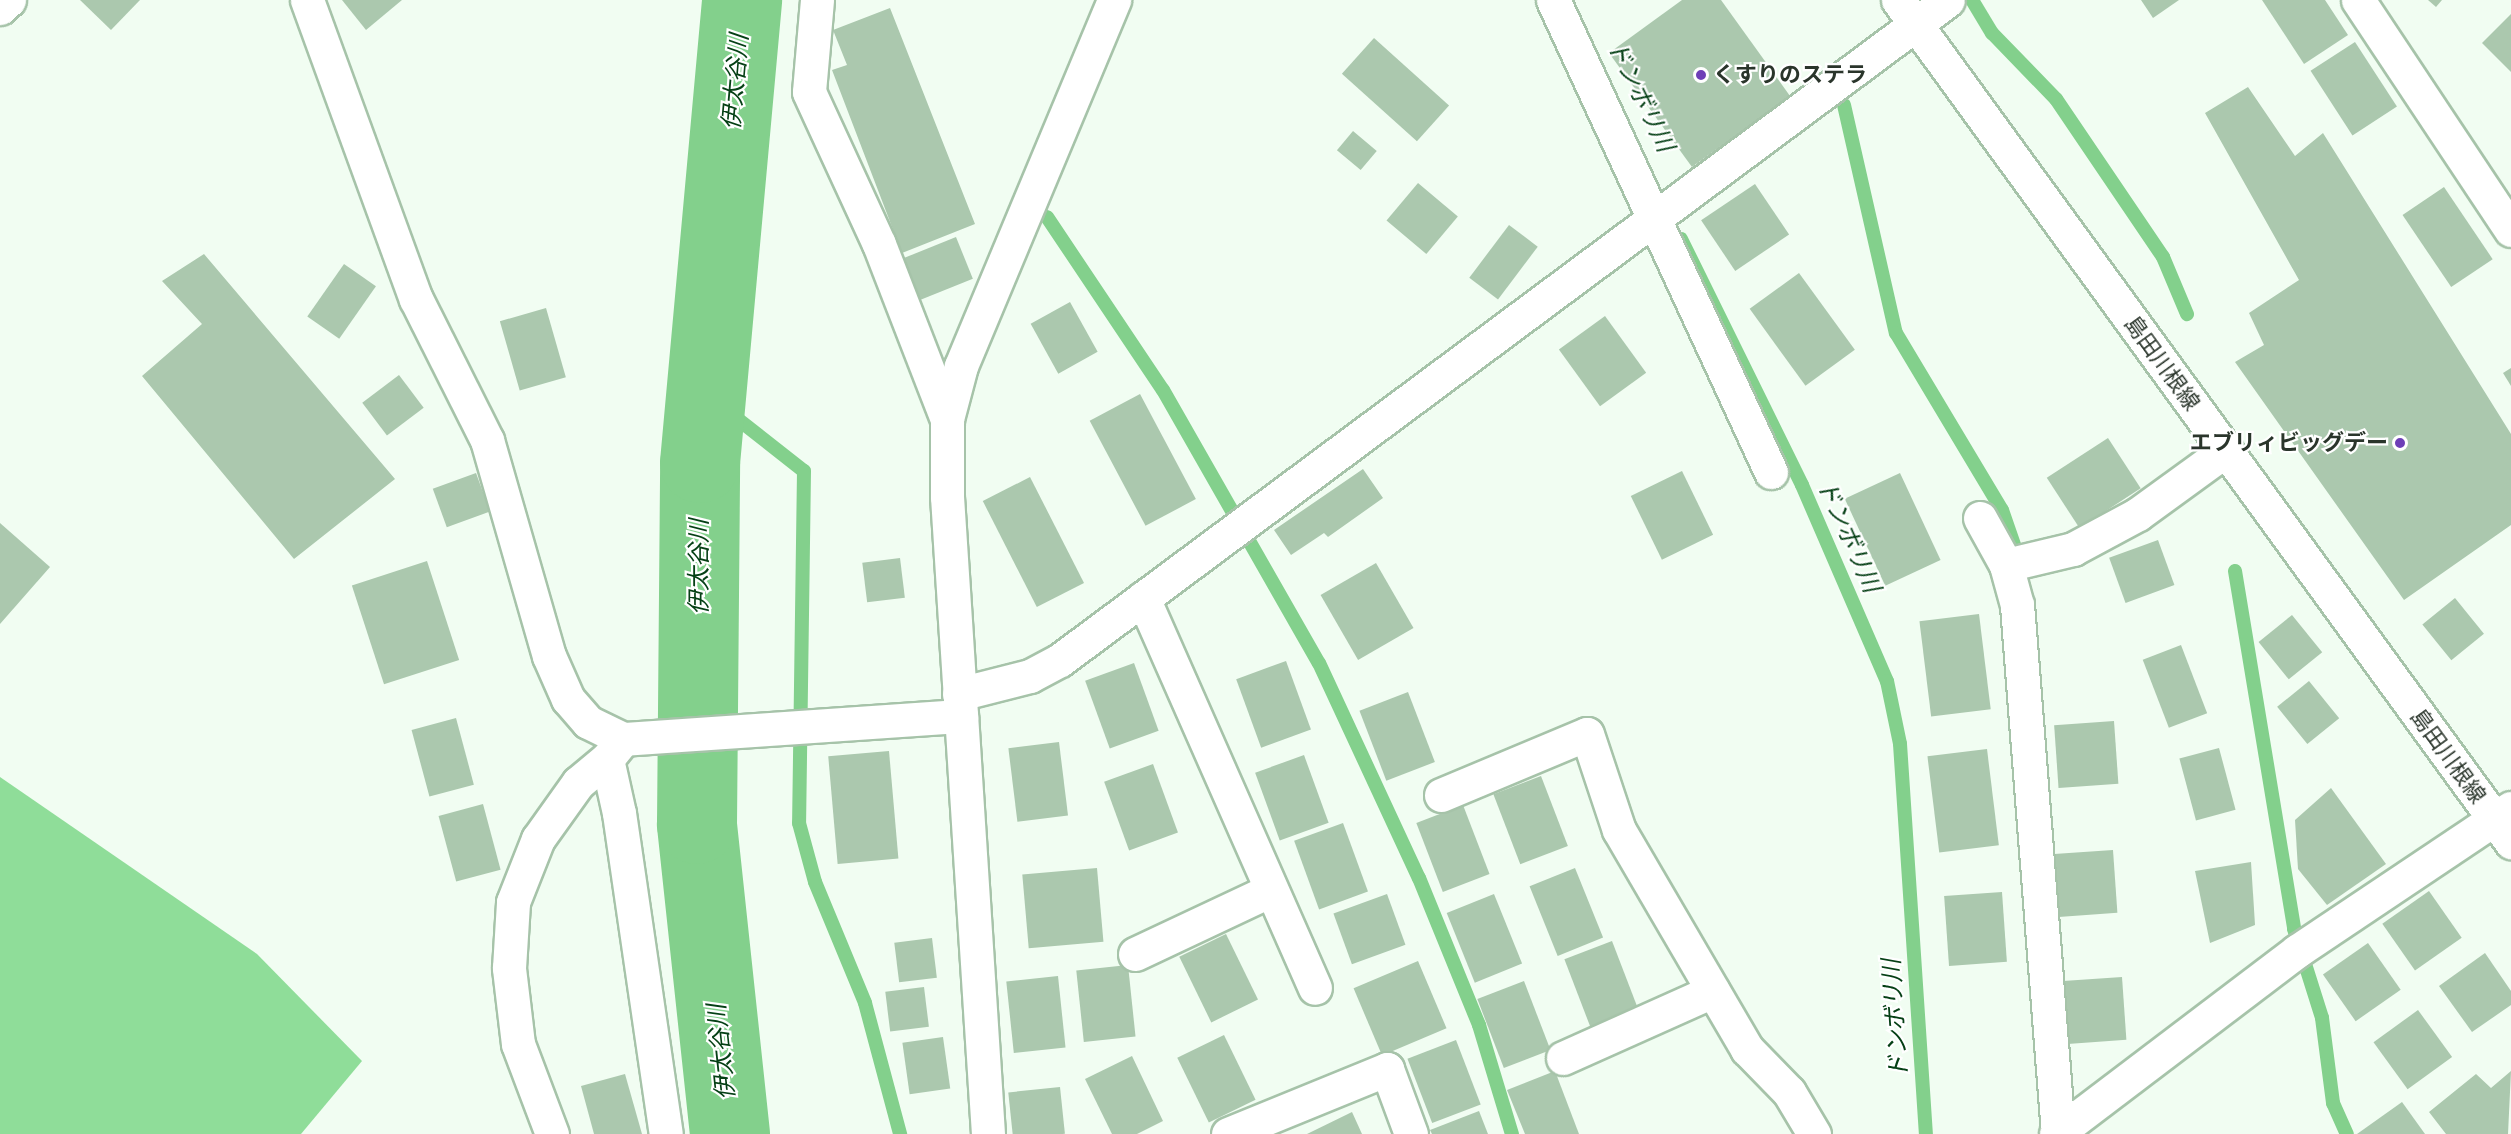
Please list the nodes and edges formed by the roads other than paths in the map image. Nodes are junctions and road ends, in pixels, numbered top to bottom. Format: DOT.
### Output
graph roads {
  1 [pos="9,0"];
  2 [pos="307,0"];
  3 [pos="817,0"];
  4 [pos="1114,0"];
  5 [pos="1553,0"];
  6 [pos="1948,0"];
  7 [pos="2358,0"];
  8 [pos="0,8"];
  9 [pos="1906,12"];
  10 [pos="1656,218"];
  11 [pos="2511,230"];
  12 [pos="947,418"];
  13 [pos="2226,450"];
  14 [pos="1771,472"];
  15 [pos="1980,518"];
  16 [pos="2006,565"];
  17 [pos="1143,598"];
  18 [pos="960,705"];
  19 [pos="622,745"];
  20 [pos="1442,795"];
  21 [pos="2506,823"];
  22 [pos="1271,890"];
  23 [pos="1135,954"];
  24 [pos="1314,988"];
  25 [pos="1713,991"];
  26 [pos="1563,1058"];
  27 [pos="2057,1133"];
  28 [pos="552,1134"];
  29 [pos="666,1134"];
  30 [pos="988,1134"];
  31 [pos="1228,1134"];
  32 [pos="1411,1134"];
  33 [pos="1814,1134"];
  1 -- 8 [label="street"];
  2 -- 19 [label="street"];
  3 -- 12 [label="street"];
  4 -- 12 [label="street"];
  5 -- 10 [label="street"];
  6 -- 9 [label="street"];
  7 -- 11 [label="street"];
  9 -- 10 [label="street"];
  9 -- 13 [label="street, 島田川根線"];
  10 -- 14 [label="street"];
  10 -- 17 [label="street"];
  12 -- 18 [label="street"];
  13 -- 16 [label="street"];
  13 -- 21 [label="street, 島田川根線"];
  15 -- 16 [label="street"];
  16 -- 27 [label="street"];
  17 -- 18 [label="street"];
  17 -- 22 [label="street"];
  18 -- 19 [label="street"];
  18 -- 30 [label="street"];
  19 -- 28 [label="street"];
  19 -- 29 [label="street"];
  20 -- 25 [label="street"];
  21 -- 27 [label="street"];
  22 -- 23 [label="street"];
  22 -- 24 [label="street"];
  25 -- 26 [label="street"];
  25 -- 33 [label="street"];
  31 -- 32 [label="street"];
}
